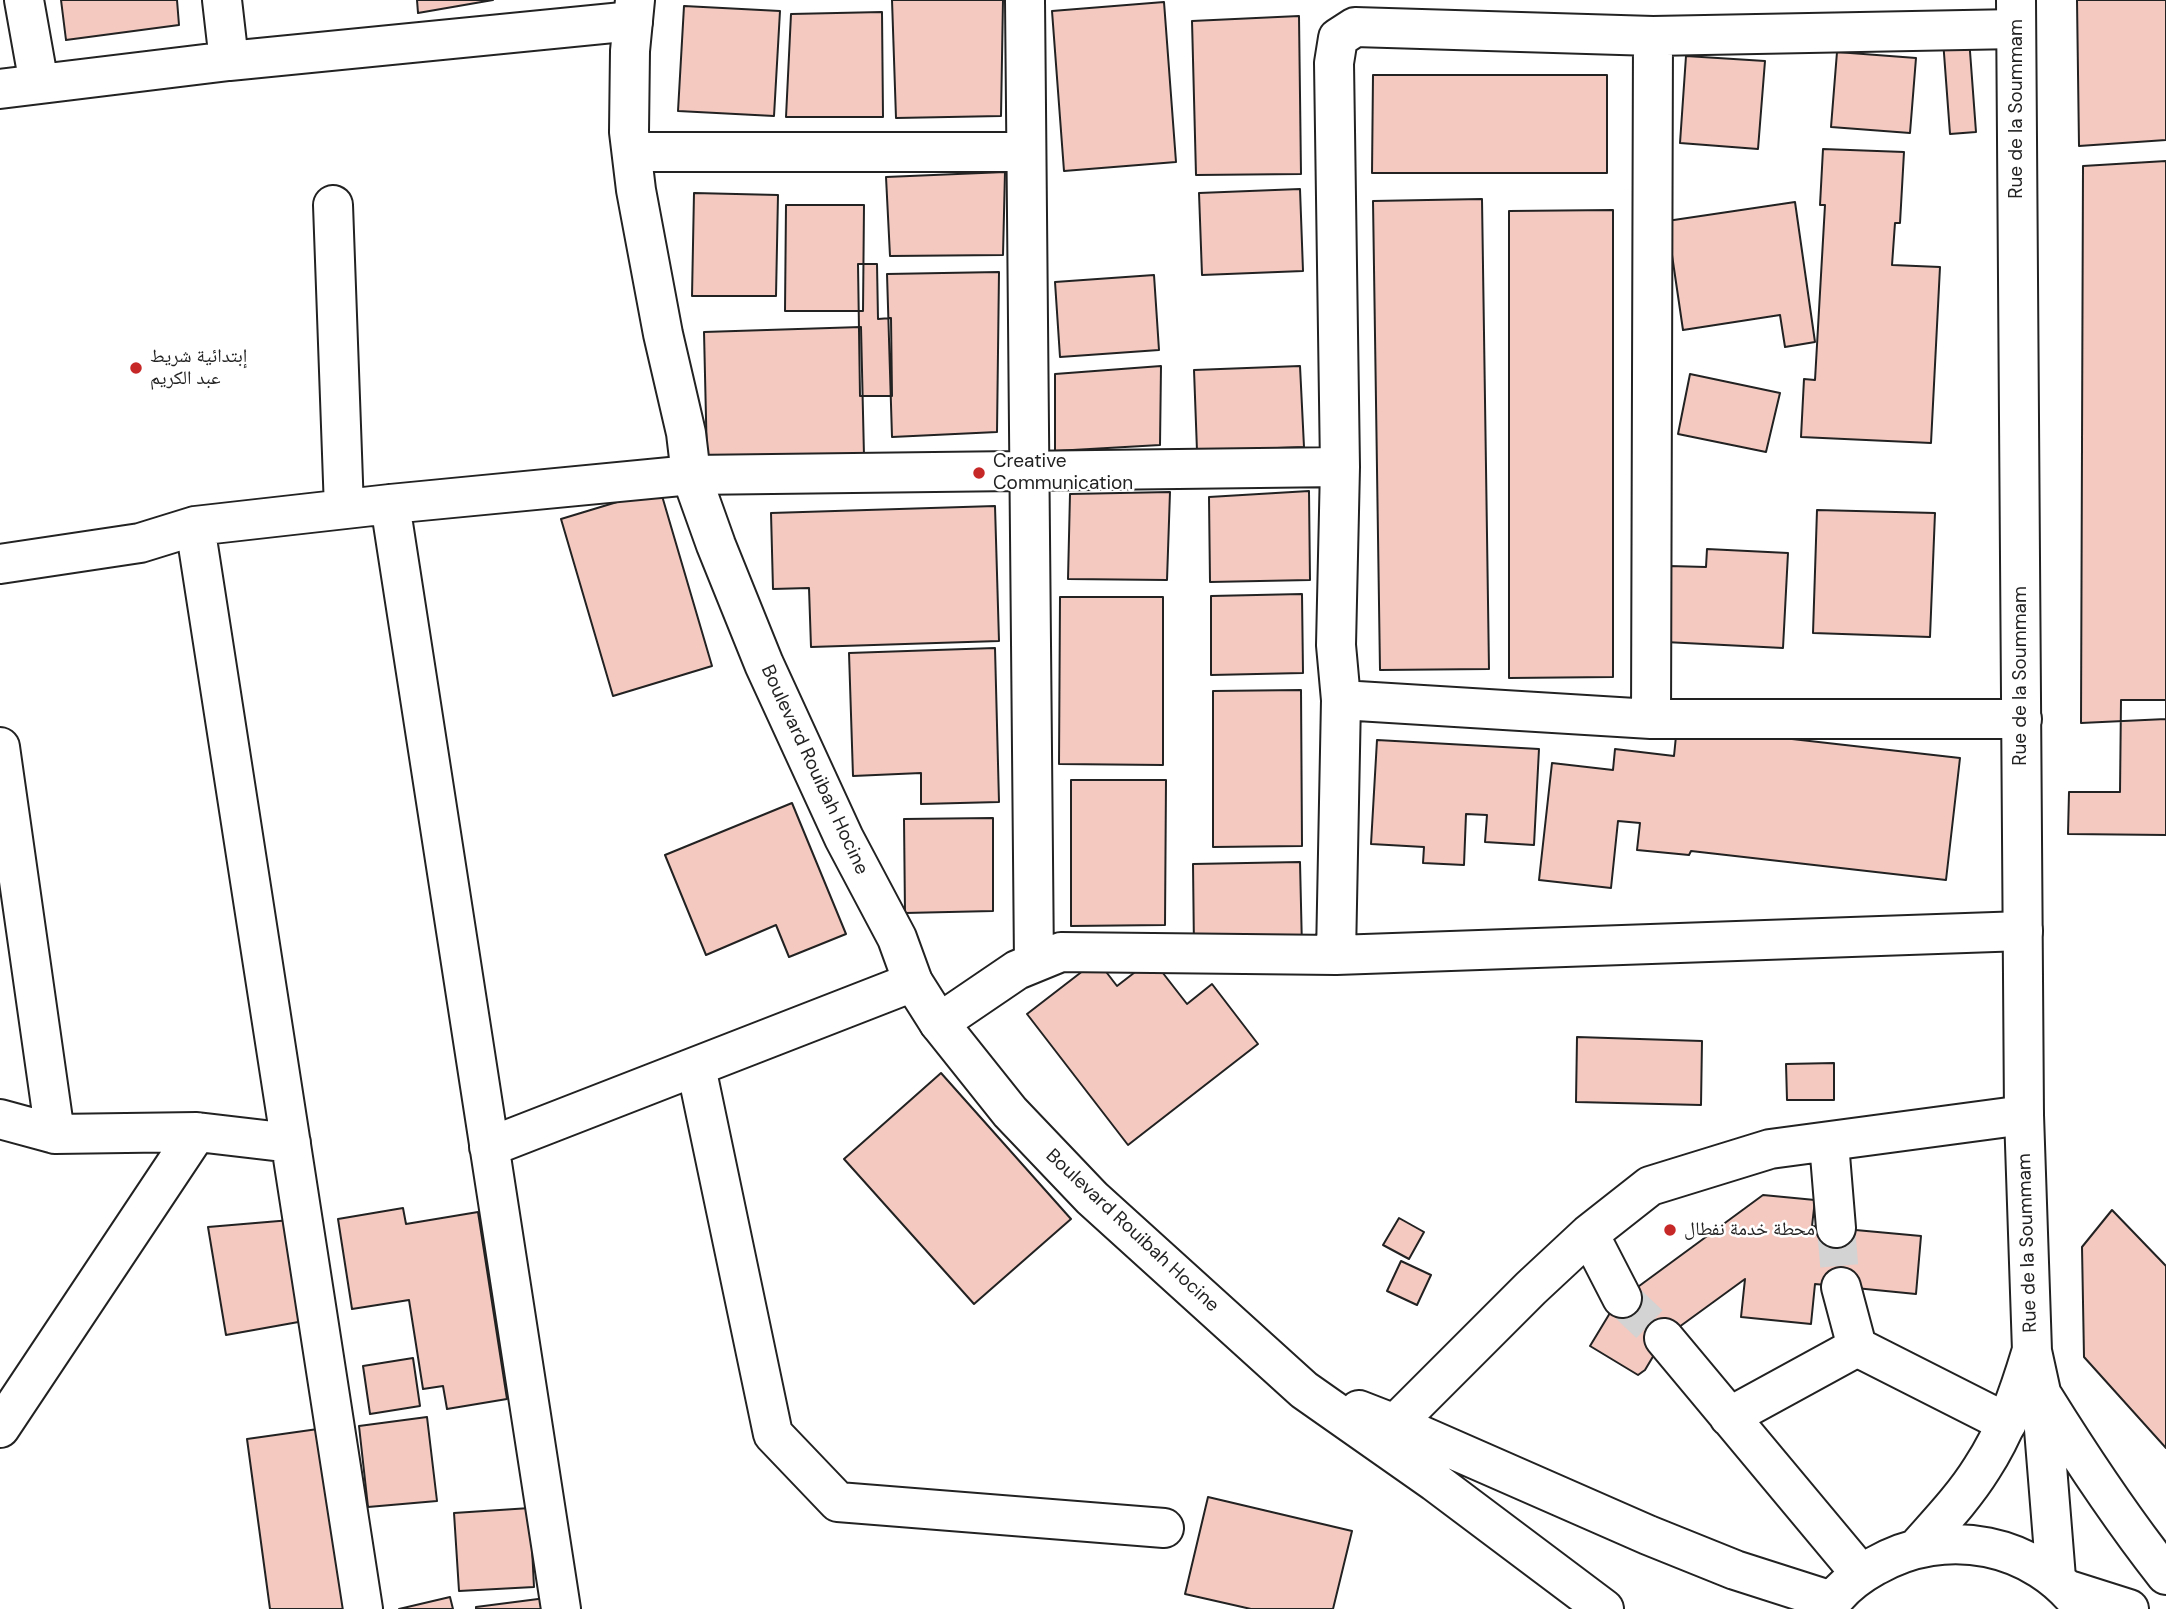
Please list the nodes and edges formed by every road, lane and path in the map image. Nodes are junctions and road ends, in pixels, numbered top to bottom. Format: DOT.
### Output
graph roads {
  1 [pos="24,0"];
  2 [pos="222,0"];
  3 [pos="1025,0"];
  4 [pos="634,10"];
  5 [pos="2016,14"];
  6 [pos="1653,36"];
  7 [pos="229,61"];
  8 [pos="39,84"];
  9 [pos="0,89"];
  10 [pos="632,152"];
  11 [pos="1027,152"];
  12 [pos="334,205"];
  13 [pos="1340,467"];
  14 [pos="1031,470"];
  15 [pos="691,475"];
  16 [pos="390,504"];
  17 [pos="344,509"];
  18 [pos="195,526"];
  19 [pos="0,564"];
  20 [pos="1341,700"];
  21 [pos="1651,719"];
  22 [pos="2022,719"];
  23 [pos="0,747"];
  24 [pos="2023,931"];
  25 [pos="1336,956"];
  26 [pos="1034,963"];
  27 [pos="913,982"];
  28 [pos="939,1023"];
  29 [pos="696,1067"];
  30 [pos="2024,1115"];
  31 [pos="0,1119"];
  32 [pos="197,1132"];
  33 [pos="55,1134"];
  34 [pos="291,1143"];
  35 [pos="1829,1143"];
  36 [pos="489,1147"];
  37 [pos="1836,1228"];
  38 [pos="1589,1234"];
  39 [pos="1841,1287"];
  40 [pos="1622,1298"];
  41 [pos="1664,1338"];
  42 [pos="1857,1347"];
  43 [pos="2032,1351"];
  44 [pos="1304,1390"];
  45 [pos="2041,1392"];
  46 [pos="1729,1417"];
  47 [pos="2007,1423"];
  48 [pos="1395,1424"];
  49 [pos="0,1428"];
  50 [pos="1164,1528"];
  51 [pos="1917,1548"];
  52 [pos="1861,1574"];
  53 [pos="2166,1575"];
  54 [pos="2069,1592"];
  55 [pos="1829,1605"];
  56 [pos="363,1609"];
  57 [pos="561,1609"];
  58 [pos="1604,1609"];
  59 [pos="2129,1609"];
  1 -- 8 [label="street"];
  2 -- 7 [label="street"];
  3 -- 11 [label="street"];
  4 -- 7 [label="street"];
  4 -- 10 [label="street, Boulevard Rouibah Hocine"];
  5 -- 6 [label="street"];
  5 -- 22 [label="street, Rue de la Soummam"];
  6 -- 13 [label="street"];
  6 -- 21 [label="street"];
  7 -- 8 [label="street"];
  8 -- 9 [label="street"];
  10 -- 11 [label="street"];
  10 -- 15 [label="street, Boulevard Rouibah Hocine"];
  11 -- 14 [label="street"];
  12 -- 17 [label="street"];
  13 -- 14 [label="street"];
  13 -- 20 [label="street"];
  14 -- 15 [label="street"];
  14 -- 26 [label="street"];
  15 -- 16 [label="street"];
  15 -- 27 [label="street, Boulevard Rouibah Hocine"];
  16 -- 17 [label="street"];
  16 -- 36 [label="street"];
  17 -- 18 [label="street"];
  18 -- 19 [label="street"];
  18 -- 34 [label="street"];
  20 -- 21 [label="street"];
  20 -- 25 [label="street"];
  21 -- 22 [label="street"];
  22 -- 24 [label="street, Rue de la Soummam"];
  23 -- 33 [label="street"];
  24 -- 25 [label="street"];
  24 -- 30 [label="street, Rue de la Soummam"];
  25 -- 26 [label="street"];
  26 -- 28 [label="street"];
  27 -- 28 [label="street, Boulevard Rouibah Hocine"];
  27 -- 29 [label="street"];
  28 -- 44 [label="street, Boulevard Rouibah Hocine"];
  29 -- 36 [label="street"];
  29 -- 50 [label="street"];
  30 -- 35 [label="street"];
  30 -- 43 [label="street, Rue de la Soummam"];
  31 -- 33 [label="street"];
  32 -- 33 [label="street"];
  32 -- 34 [label="street"];
  32 -- 49 [label="street"];
  34 -- 56 [label="street"];
  35 -- 37 [label="street"];
  35 -- 38 [label="street"];
  36 -- 57 [label="street"];
  38 -- 40 [label="street"];
  38 -- 48 [label="street"];
  39 -- 42 [label="street"];
  41 -- 46 [label="street"];
  42 -- 46 [label="street"];
  42 -- 47 [label="street"];
  43 -- 45 [label="street"];
  43 -- 47 [label="street"];
  44 -- 48 [label="street"];
  44 -- 58 [label="street"];
  45 -- 53 [label="street"];
  45 -- 54 [label="street"];
  46 -- 52 [label="street"];
  47 -- 51 [label="street"];
  48 -- 55 [label="street"];
  51 -- 52 [label="street"];
  51 -- 54 [label="street"];
  52 -- 55 [label="street"];
  54 -- 59 [label="street"];
}
